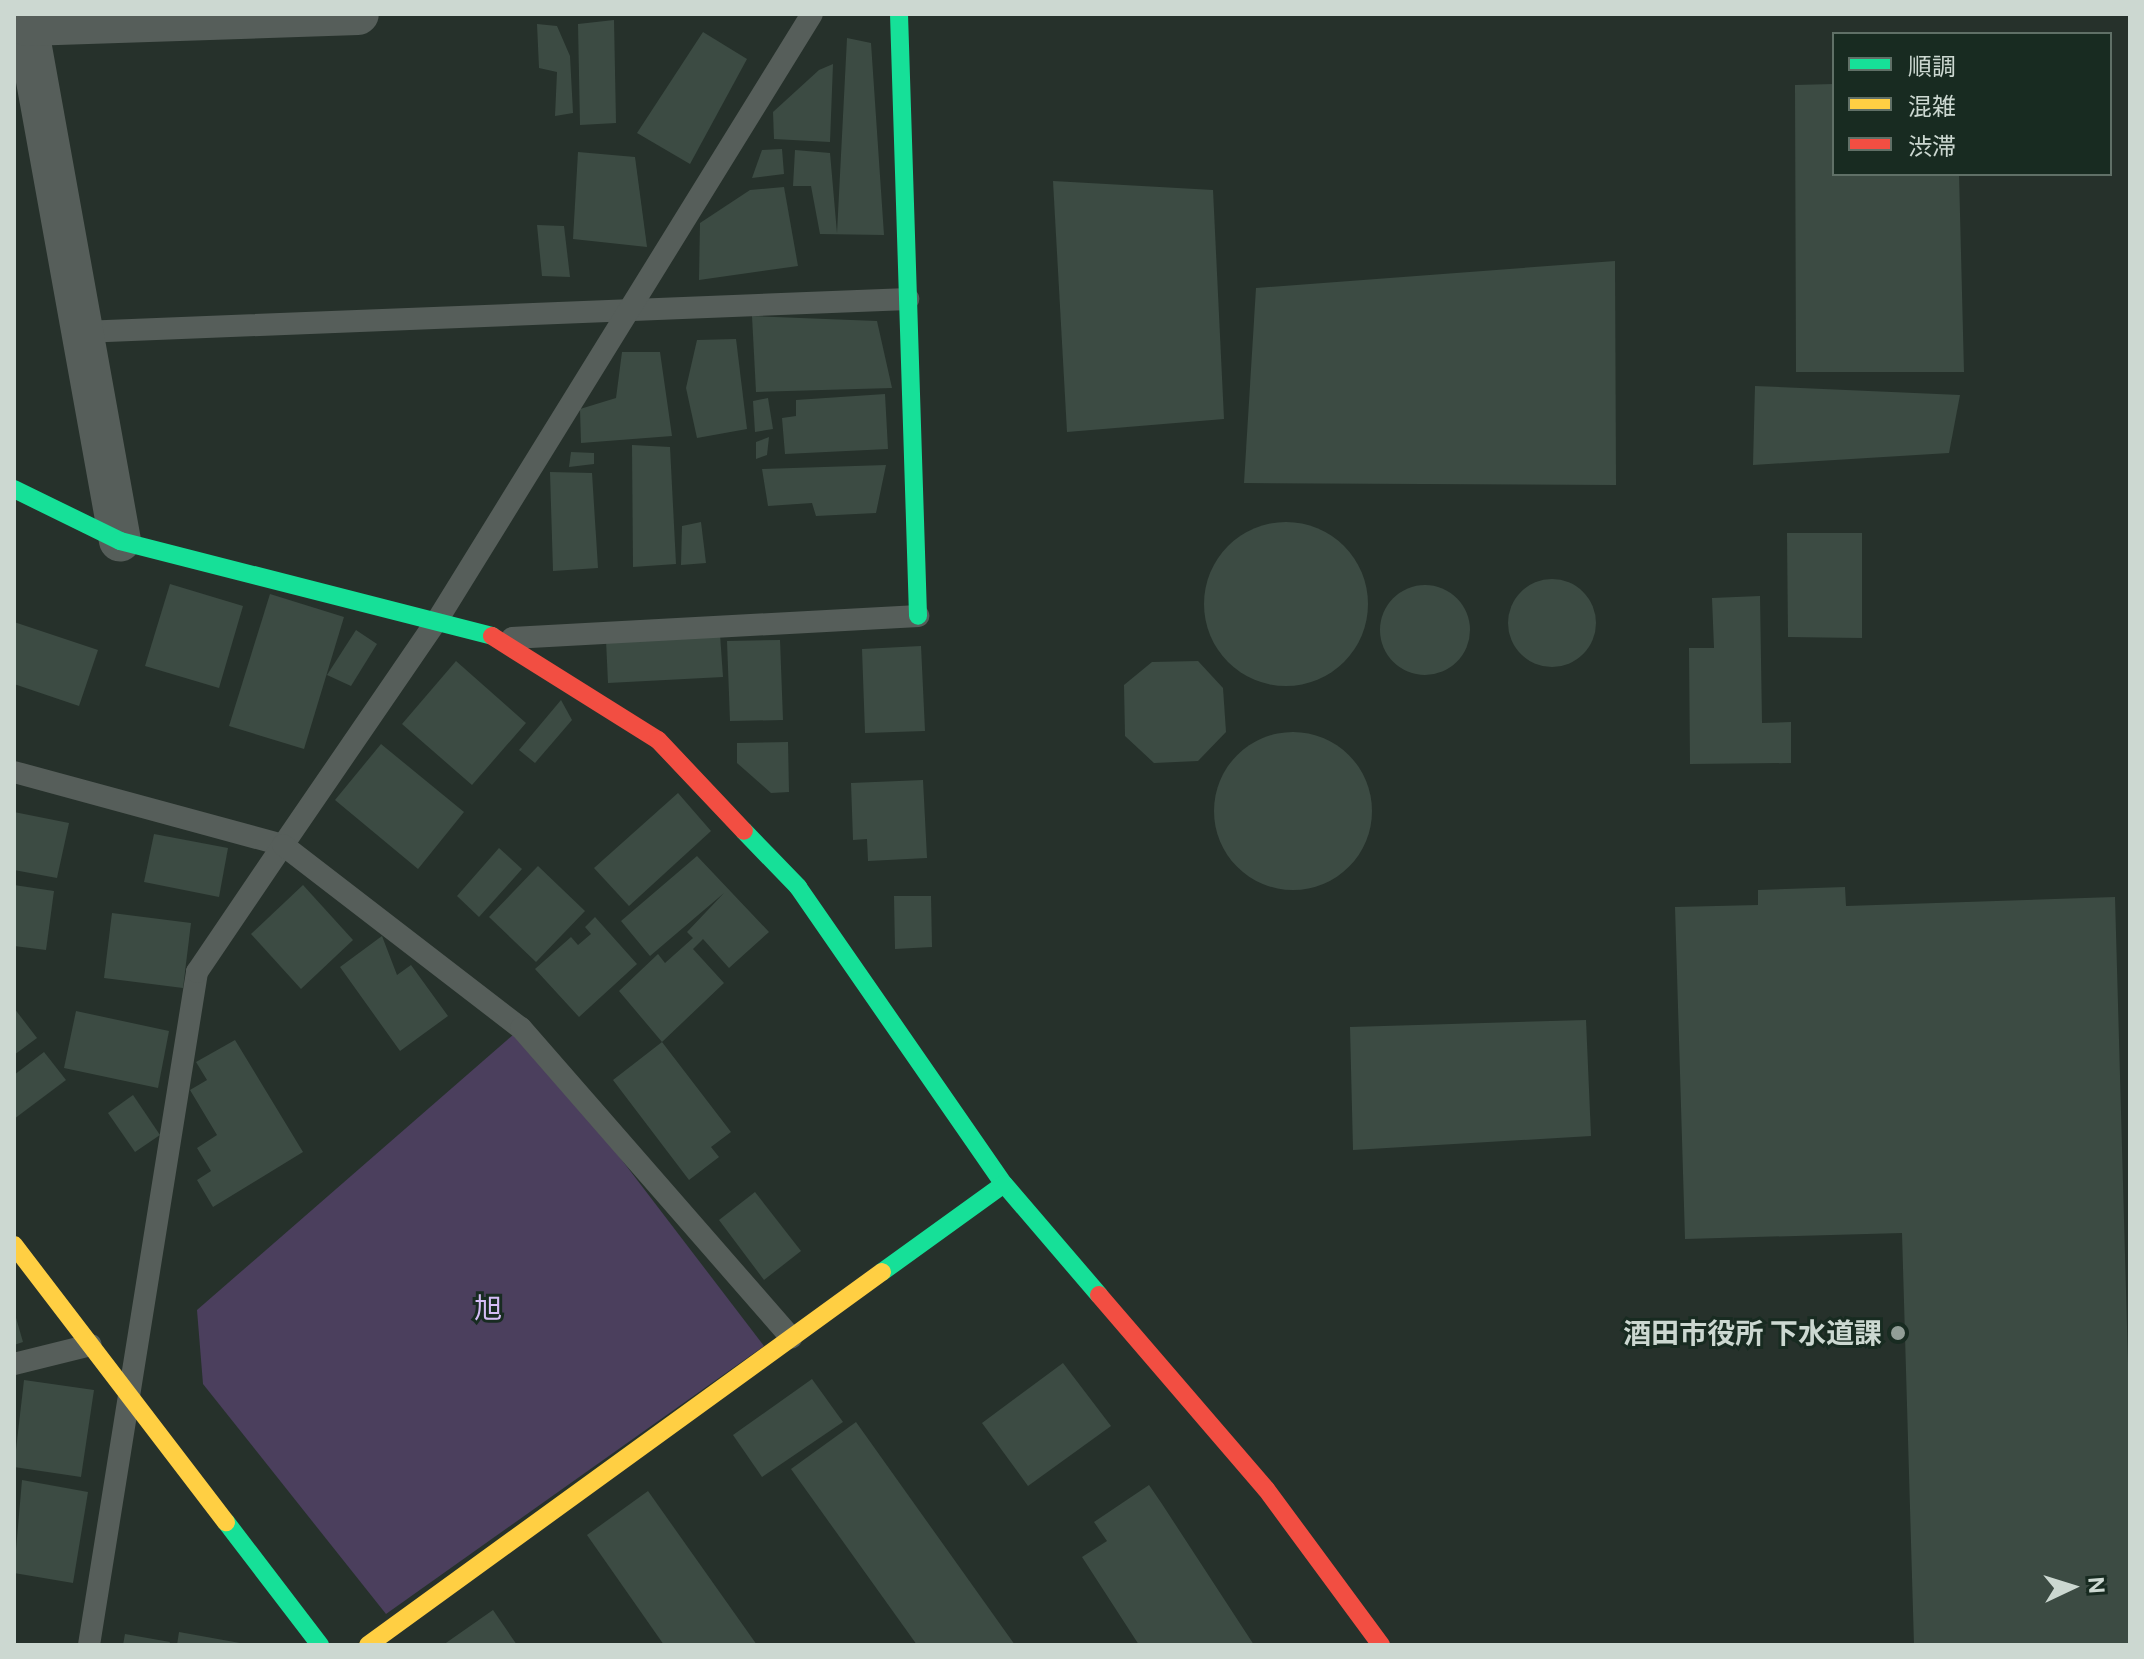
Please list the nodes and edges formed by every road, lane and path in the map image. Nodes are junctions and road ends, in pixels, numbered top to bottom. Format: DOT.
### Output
graph roads {
  1 [pos="358,14"];
  2 [pos="812,14"];
  3 [pos="899,14"];
  4 [pos="26,20"];
  5 [pos="908,299"];
  6 [pos="628,310"];
  7 [pos="82,332"];
  8 [pos="14,489"];
  9 [pos="120,541"];
  10 [pos="918,616"];
  11 [pos="438,619"];
  12 [pos="504,639"];
  13 [pos="14,772"];
  14 [pos="283,845"];
  15 [pos="1004,1184"];
  16 [pos="14,1245"];
  17 [pos="791,1338"];
  18 [pos="91,1345"];
  19 [pos="14,1364"];
  20 [pos="132,1397"];
  21 [pos="89,1645"];
  22 [pos="320,1645"];
  23 [pos="368,1645"];
  24 [pos="1381,1645"];
  1 -- 4 [label="street"];
  2 -- 6 [label="lane"];
  3 -- 5 [label="street"];
  4 -- 7 [label="street"];
  5 -- 6 [label="lane"];
  5 -- 10 [label="street"];
  6 -- 7 [label="lane"];
  6 -- 11 [label="lane"];
  7 -- 9 [label="street"];
  8 -- 9 [label="street"];
  9 -- 11 [label="street"];
  10 -- 12 [label="lane"];
  11 -- 12 [label="street"];
  11 -- 14 [label="lane"];
  12 -- 15 [label="street"];
  13 -- 14 [label="lane"];
  14 -- 17 [label="lane"];
  14 -- 20 [label="lane"];
  15 -- 17 [label="street"];
  15 -- 24 [label="street"];
  16 -- 18 [label="street"];
  17 -- 23 [label="street"];
  18 -- 19 [label="lane"];
  18 -- 20 [label="street"];
  20 -- 21 [label="lane"];
  20 -- 22 [label="street"];
}
